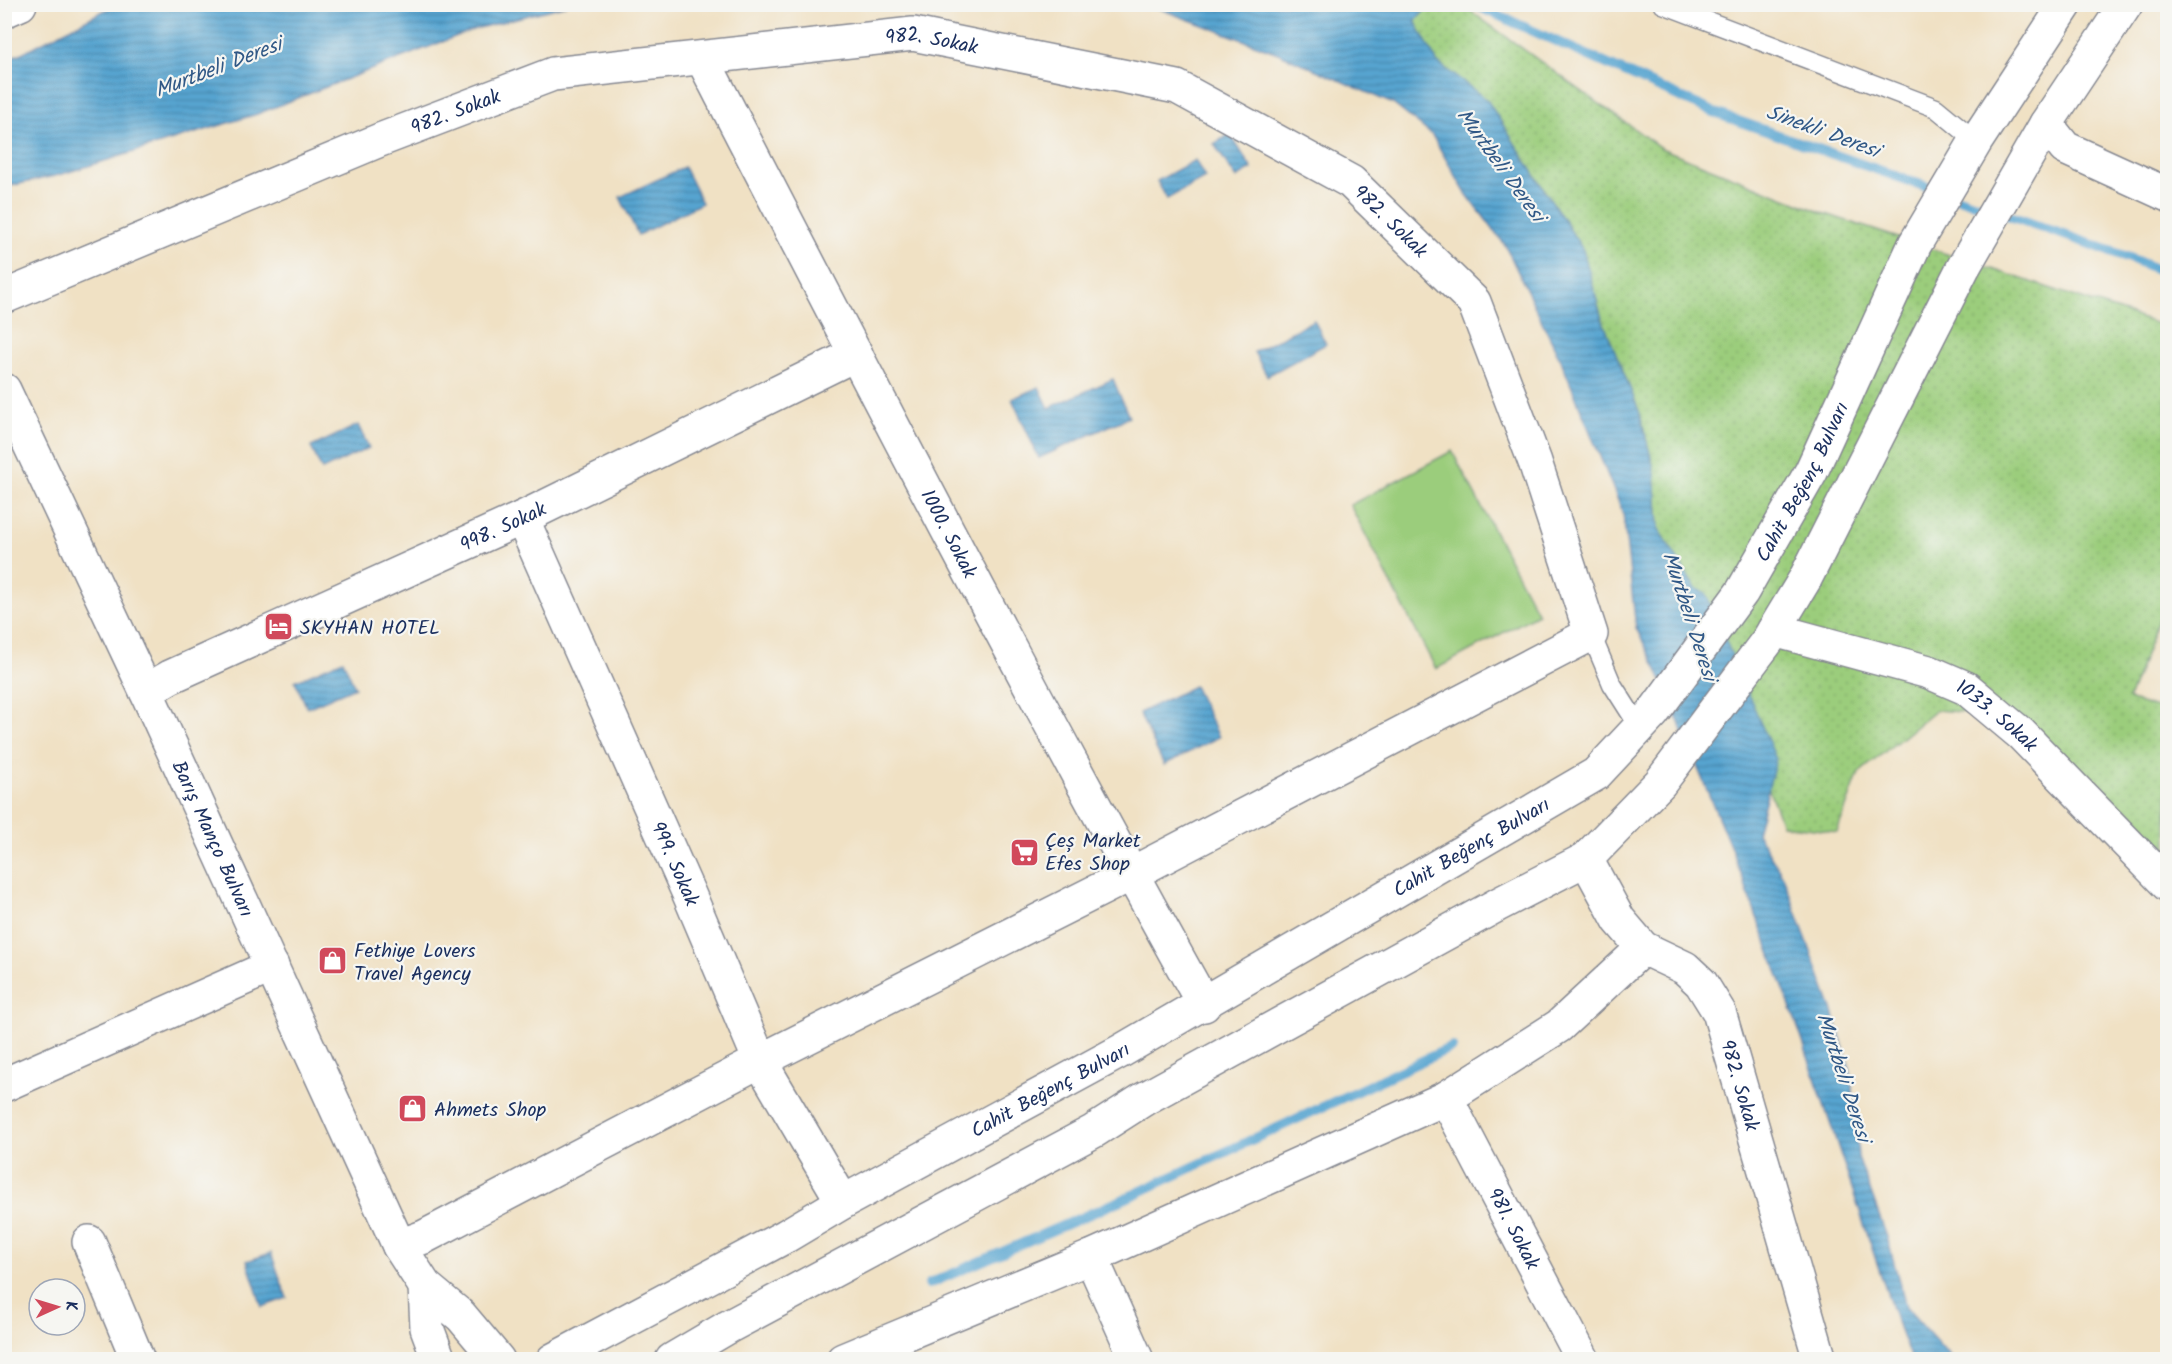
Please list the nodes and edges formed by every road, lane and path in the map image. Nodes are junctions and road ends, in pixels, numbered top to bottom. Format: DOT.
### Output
graph roads {
  1 [pos="20,4"];
  2 [pos="1663,4"];
  3 [pos="2066,4"];
  4 [pos="2126,4"];
  5 [pos="4,11"];
  6 [pos="702,58"];
  7 [pos="2046,124"];
  8 [pos="1970,151"];
  9 [pos="2168,195"];
  10 [pos="4,297"];
  11 [pos="856,354"];
  12 [pos="4,390"];
  13 [pos="522,518"];
  14 [pos="1591,634"];
  15 [pos="1771,635"];
  16 [pos="146,691"];
  17 [pos="1647,721"];
  18 [pos="1586,859"];
  19 [pos="1131,874"];
  20 [pos="2168,885"];
  21 [pos="1643,948"];
  22 [pos="272,966"];
  23 [pos="1203,1005"];
  24 [pos="760,1061"];
  25 [pos="4,1085"];
  26 [pos="1446,1098"];
  27 [pos="843,1202"];
  28 [pos="89,1242"];
  29 [pos="399,1246"];
  30 [pos="1091,1257"];
  31 [pos="425,1286"];
  32 [pos="138,1359"];
  33 [pos="439,1359"];
  34 [pos="498,1359"];
  35 [pos="553,1359"];
  36 [pos="672,1359"];
  37 [pos="843,1359"];
  38 [pos="1137,1359"];
  39 [pos="1583,1359"];
  40 [pos="1820,1359"];
  1 -- 5 [label="street"];
  2 -- 8 [label="lane"];
  3 -- 8 [label="street, Cahit Beğenç Bulvarı"];
  4 -- 7 [label="street"];
  6 -- 10 [label="street, 982. Sokak"];
  6 -- 11 [label="street, 1000. Sokak"];
  6 -- 14 [label="street, 982. Sokak"];
  7 -- 9 [label="street"];
  7 -- 15 [label="street"];
  8 -- 17 [label="street, Cahit Beğenç Bulvarı"];
  11 -- 13 [label="street, 998. Sokak"];
  11 -- 19 [label="street, 1000. Sokak"];
  12 -- 16 [label="street, Barış Manço Bulvarı"];
  13 -- 16 [label="street, 998. Sokak"];
  13 -- 24 [label="street, 999. Sokak"];
  14 -- 17 [label="lane"];
  14 -- 19 [label="street"];
  15 -- 18 [label="street"];
  15 -- 20 [label="street, 1033. Sokak"];
  16 -- 22 [label="street, Barış Manço Bulvarı"];
  17 -- 23 [label="street, Cahit Beğenç Bulvarı"];
  18 -- 21 [label="street, 982. Sokak"];
  18 -- 36 [label="street"];
  19 -- 23 [label="street, 1000. Sokak"];
  19 -- 24 [label="street"];
  21 -- 26 [label="street"];
  21 -- 40 [label="street, 982. Sokak"];
  22 -- 25 [label="street"];
  22 -- 29 [label="street, Barış Manço Bulvarı"];
  23 -- 27 [label="street, Cahit Beğenç Bulvarı"];
  24 -- 27 [label="street, 999. Sokak"];
  24 -- 29 [label="street"];
  26 -- 30 [label="street"];
  26 -- 39 [label="street, 981. Sokak"];
  27 -- 35 [label="street, Cahit Beğenç Bulvarı"];
  28 -- 32 [label="street"];
  29 -- 31 [label="street, Barış Manço Bulvarı"];
  30 -- 37 [label="street"];
  30 -- 38 [label="street"];
  31 -- 33 [label="street"];
  31 -- 34 [label="street, Barış Manço Bulvarı"];
}
